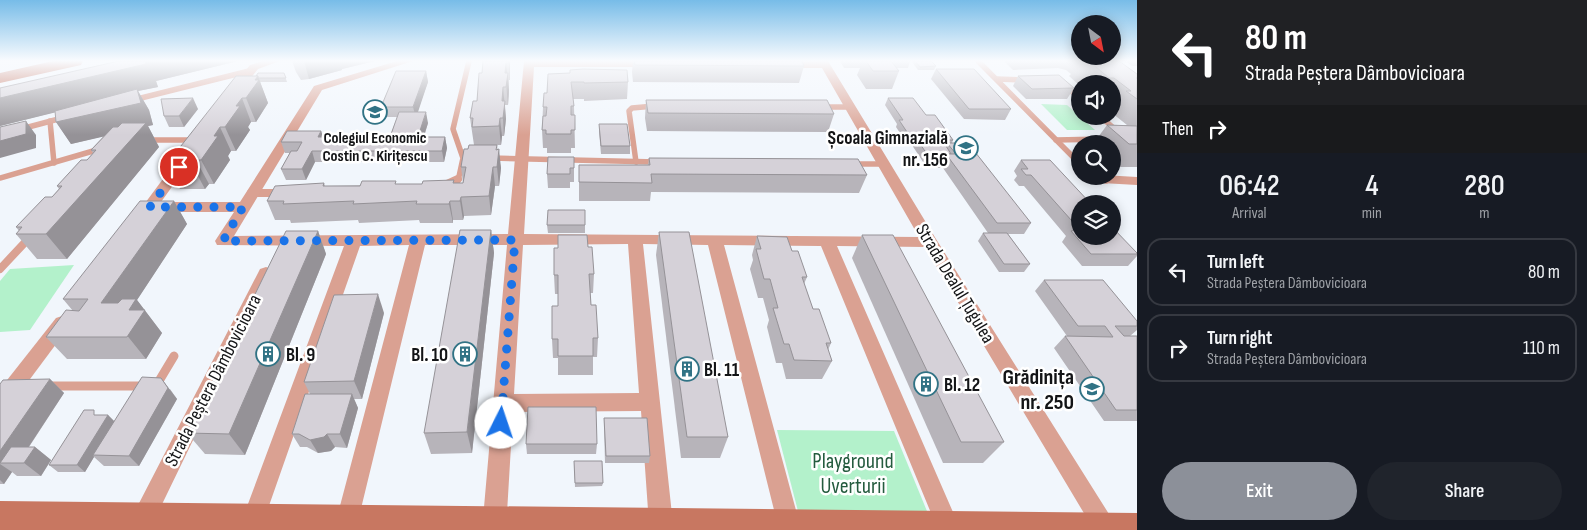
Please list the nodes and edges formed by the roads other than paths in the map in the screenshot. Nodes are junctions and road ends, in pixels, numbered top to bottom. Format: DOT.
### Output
graph roads {
  1 [pos="199,86"];
  2 [pos="238,86"];
  3 [pos="326,86"];
  4 [pos="463,86"];
  5 [pos="527,86"];
  6 [pos="838,86"];
  7 [pos="1002,86"];
  8 [pos="126,102"];
  9 [pos="658,106"];
  10 [pos="813,107"];
  11 [pos="851,107"];
  12 [pos="221,109"];
  13 [pos="69,116"];
  14 [pos="50,121"];
  15 [pos="1110,125"];
  16 [pos="17,130"];
  17 [pos="1120,134"];
  18 [pos="201,136"];
  19 [pos="136,140"];
  20 [pos="1056,140"];
  21 [pos="1071,140"];
  22 [pos="110,145"];
  23 [pos="1071,155"];
  24 [pos="463,158"];
  25 [pos="472,158"];
  26 [pos="481,158"];
  27 [pos="521,160"];
  28 [pos="636,162"];
  29 [pos="663,162"];
  30 [pos="54,163"];
  31 [pos="846,164"];
  32 [pos="884,164"];
  33 [pos="0,178"];
  34 [pos="1121,181"];
  35 [pos="1137,181"];
  36 [pos="435,185"];
  37 [pos="251,193"];
  38 [pos="286,193"];
  39 [pos="150,207"];
  40 [pos="243,207"];
  41 [pos="132,230"];
  42 [pos="33,233"];
  43 [pos="635,239"];
  44 [pos="515,240"];
  45 [pos="715,240"];
  46 [pos="282,241"];
  47 [pos="354,241"];
  48 [pos="418,241"];
  49 [pos="826,241"];
  50 [pos="930,242"];
  51 [pos="0,268"];
  52 [pos="73,308"];
  53 [pos="174,356"];
  54 [pos="18,385"];
  55 [pos="650,402"];
  56 [pos="503,403"];
  57 [pos="0,404"];
  58 [pos="0,517"];
  59 [pos="143,519"];
  60 [pos="253,520"];
  61 [pos="347,521"];
  62 [pos="661,524"];
  63 [pos="788,525"];
  64 [pos="494,526"];
  65 [pos="948,527"];
  66 [pos="1117,529"];
  1 -- 8 [label="lane"];
  2 -- 12 [label="street"];
  3 -- 37 [label="street"];
  4 -- 24 [label="lane"];
  5 -- 27 [label="street"];
  6 -- 11 [label="street, Strada Dealul Țugulea"];
  7 -- 20 [label="lane"];
  9 -- 28 [label="lane"];
  10 -- 11 [label="lane"];
  11 -- 32 [label="street, Strada Dealul Țugulea"];
  13 -- 14 [label="lane"];
  14 -- 16 [label="lane"];
  14 -- 30 [label="lane"];
  15 -- 17 [label="lane"];
  18 -- 19 [label="lane"];
  18 -- 39 [label="street"];
  20 -- 21 [label="lane"];
  20 -- 23 [label="lane"];
  22 -- 30 [label="lane"];
  24 -- 25 [label="lane"];
  24 -- 36 [label="lane"];
  26 -- 27 [label="lane"];
  27 -- 28 [label="lane"];
  27 -- 44 [label="street"];
  28 -- 29 [label="lane"];
  30 -- 33 [label="lane"];
  31 -- 32 [label="lane"];
  32 -- 50 [label="street, Strada Dealul Țugulea"];
  34 -- 35 [label="lane"];
  37 -- 38 [label="lane"];
  37 -- 40 [label="street"];
  39 -- 40 [label="street"];
  39 -- 41 [label="street"];
  40 -- 46 [label="street"];
  42 -- 51 [label="lane"];
  43 -- 44 [label="street"];
  43 -- 45 [label="street"];
  43 -- 55 [label="street"];
  44 -- 48 [label="street"];
  44 -- 56 [label="street"];
  45 -- 49 [label="street"];
  45 -- 63 [label="street"];
  46 -- 47 [label="street"];
  46 -- 59 [label="street, Strada Peștera Dâmbovicioara"];
  47 -- 48 [label="street"];
  47 -- 60 [label="street"];
  48 -- 61 [label="street"];
  49 -- 50 [label="street"];
  49 -- 65 [label="street"];
  50 -- 66 [label="street, Strada Dealul Țugulea"];
  52 -- 54 [label="street"];
  53 -- 54 [label="lane"];
  54 -- 57 [label="street"];
  55 -- 56 [label="street"];
  55 -- 62 [label="street"];
  56 -- 64 [label="street"];
  58 -- 59 [label="main road"];
  59 -- 60 [label="main road"];
  60 -- 61 [label="main road"];
  61 -- 64 [label="main road"];
  62 -- 63 [label="main road"];
  62 -- 64 [label="main road"];
  63 -- 65 [label="main road"];
  65 -- 66 [label="main road"];
}
